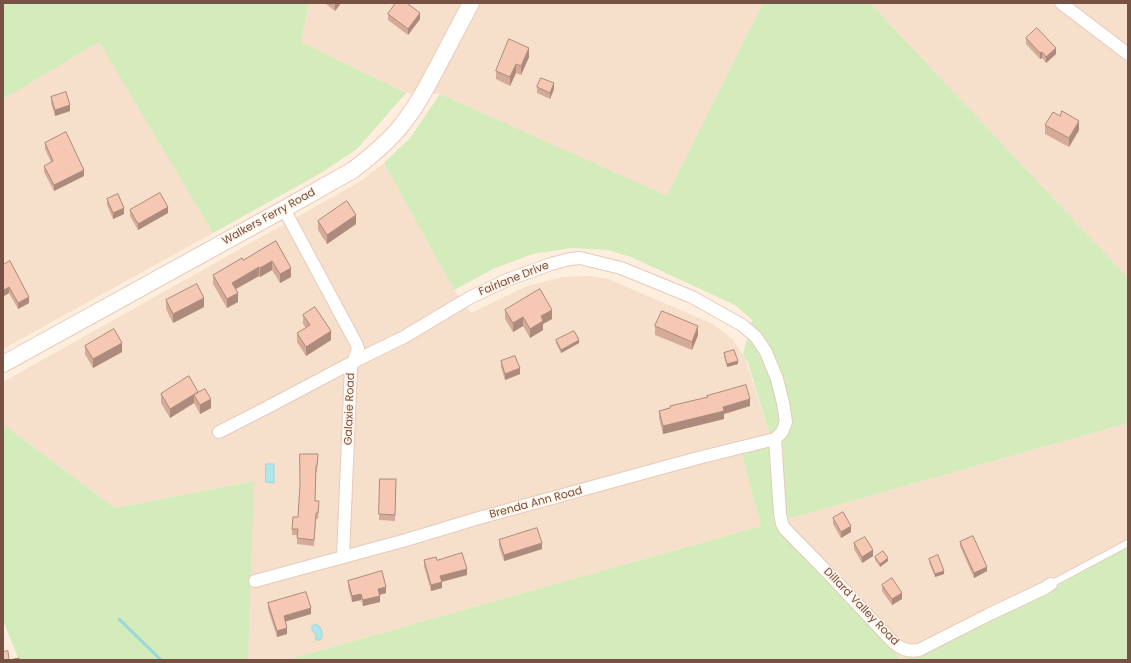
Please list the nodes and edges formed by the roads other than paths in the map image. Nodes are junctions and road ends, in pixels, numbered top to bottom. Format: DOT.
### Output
graph roads {
  1 [pos="471,3"];
  2 [pos="1061,3"];
  3 [pos="1128,54"];
  4 [pos="284,209"];
  5 [pos="353,362"];
  6 [pos="3,364"];
  7 [pos="219,432"];
  8 [pos="775,439"];
  9 [pos="1128,543"];
  10 [pos="344,556"];
  11 [pos="255,581"];
  12 [pos="1051,584"];
  1 -- 4 [label="street, Walkers Ferry Road"];
  2 -- 3 [label="street"];
  4 -- 5 [label="street, Galaxie Road"];
  4 -- 6 [label="street, Walkers Ferry Road"];
  5 -- 7 [label="street, Fairlane Drive"];
  5 -- 8 [label="street, Fairlane Drive"];
  5 -- 10 [label="street, Galaxie Road"];
  8 -- 10 [label="street, Brenda Ann Road"];
  8 -- 12 [label="street, Dillard Valley Road"];
  9 -- 12 [label="lane"];
  10 -- 11 [label="street, Brenda Ann Road"];
}
